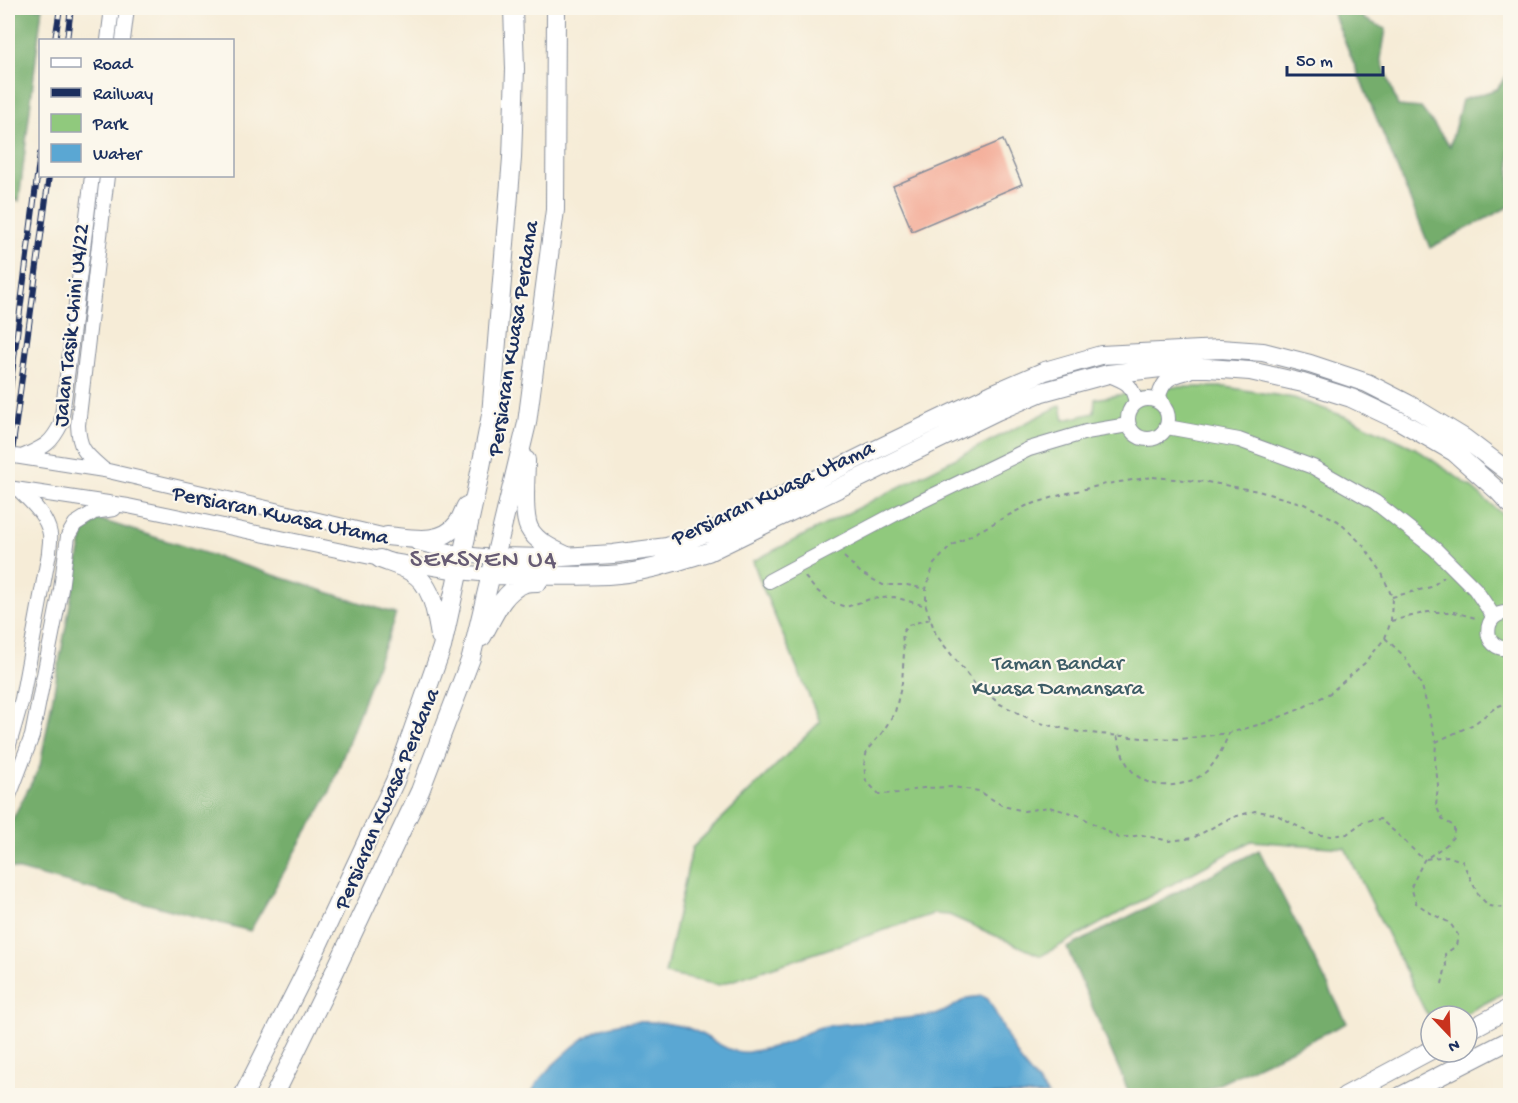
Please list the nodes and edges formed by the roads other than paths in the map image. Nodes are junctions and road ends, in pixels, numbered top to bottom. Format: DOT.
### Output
graph roads {
  1 [pos="112,8"];
  2 [pos="127,8"];
  3 [pos="513,8"];
  4 [pos="556,8"];
  5 [pos="108,39"];
  6 [pos="123,39"];
  7 [pos="92,177"];
  8 [pos="107,177"];
  9 [pos="1208,368"];
  10 [pos="1108,374"];
  11 [pos="1136,404"];
  12 [pos="1164,407"];
  13 [pos="527,423"];
  14 [pos="1128,425"];
  15 [pos="1167,427"];
  16 [pos="8,455"];
  17 [pos="22,457"];
  18 [pos="104,470"];
  19 [pos="1510,473"];
  20 [pos="478,482"];
  21 [pos="13,489"];
  22 [pos="1510,504"];
  23 [pos="128,506"];
  24 [pos="387,536"];
  25 [pos="462,554"];
  26 [pos="568,557"];
  27 [pos="380,559"];
  28 [pos="493,566"];
  29 [pos="458,572"];
  30 [pos="608,575"];
  31 [pos="769,581"];
  32 [pos="1510,613"];
  33 [pos="1492,620"];
  34 [pos="442,647"];
  35 [pos="1510,648"];
  36 [pos="471,658"];
  37 [pos="8,748"];
  38 [pos="8,798"];
  39 [pos="1510,1008"];
  40 [pos="1479,1025"];
  41 [pos="1510,1040"];
  42 [pos="1419,1056"];
  43 [pos="243,1095"];
  44 [pos="274,1095"];
  45 [pos="1345,1095"];
  46 [pos="1401,1095"];
  1 -- 5 [label="street"];
  2 -- 6 [label="street"];
  3 -- 20 [label="main road, Persiaran Kwasa Perdana"];
  4 -- 13 [label="main road, Persiaran Kwasa Perdana"];
  7 -- 17 [label="street, Jalan Tasik Chini U4/22"];
  8 -- 18 [label="street, Jalan Tasik Chini U4/22"];
  9 -- 10 [label="main road, Persiaran Kwasa Utama"];
  9 -- 12 [label="street"];
  9 -- 22 [label="main road, Persiaran Kwasa Utama"];
  10 -- 11 [label="street"];
  10 -- 30 [label="main road, Persiaran Kwasa Utama"];
  11 -- 12 [label="street"];
  11 -- 14 [label="street"];
  12 -- 15 [label="street"];
  13 -- 26 [label="main road"];
  13 -- 28 [label="main road, Persiaran Kwasa Perdana"];
  14 -- 15 [label="street"];
  14 -- 31 [label="street"];
  15 -- 33 [label="street"];
  16 -- 17 [label="street, Persiaran Kwasa Utama"];
  17 -- 18 [label="street, Persiaran Kwasa Utama"];
  18 -- 24 [label="street, Persiaran Kwasa Utama"];
  19 -- 26 [label="main road, Persiaran Kwasa Utama"];
  20 -- 24 [label="main road"];
  20 -- 25 [label="main road, Persiaran Kwasa Perdana"];
  21 -- 23 [label="street, Persiaran Kwasa Utama"];
  21 -- 37 [label="street"];
  23 -- 27 [label="street, Persiaran Kwasa Utama"];
  23 -- 38 [label="street"];
  24 -- 25 [label="street, Persiaran Kwasa Utama"];
  25 -- 28 [label="street, Persiaran Kwasa Utama"];
  25 -- 29 [label="main road, Persiaran Kwasa Perdana"];
  26 -- 28 [label="main road, Persiaran Kwasa Utama"];
  27 -- 29 [label="street, Persiaran Kwasa Utama"];
  27 -- 34 [label="main road"];
  28 -- 29 [label="street, Persiaran Kwasa Utama"];
  28 -- 30 [label="main road, Persiaran Kwasa Utama"];
  28 -- 36 [label="main road, Persiaran Kwasa Perdana"];
  29 -- 34 [label="main road, Persiaran Kwasa Perdana"];
  30 -- 36 [label="main road"];
  32 -- 33 [label="street"];
  33 -- 35 [label="street"];
  34 -- 43 [label="main road, Persiaran Kwasa Perdana"];
  36 -- 44 [label="main road, Persiaran Kwasa Perdana"];
  39 -- 40 [label="main road"];
  41 -- 46 [label="main road"];
  42 -- 45 [label="main road"];
}
